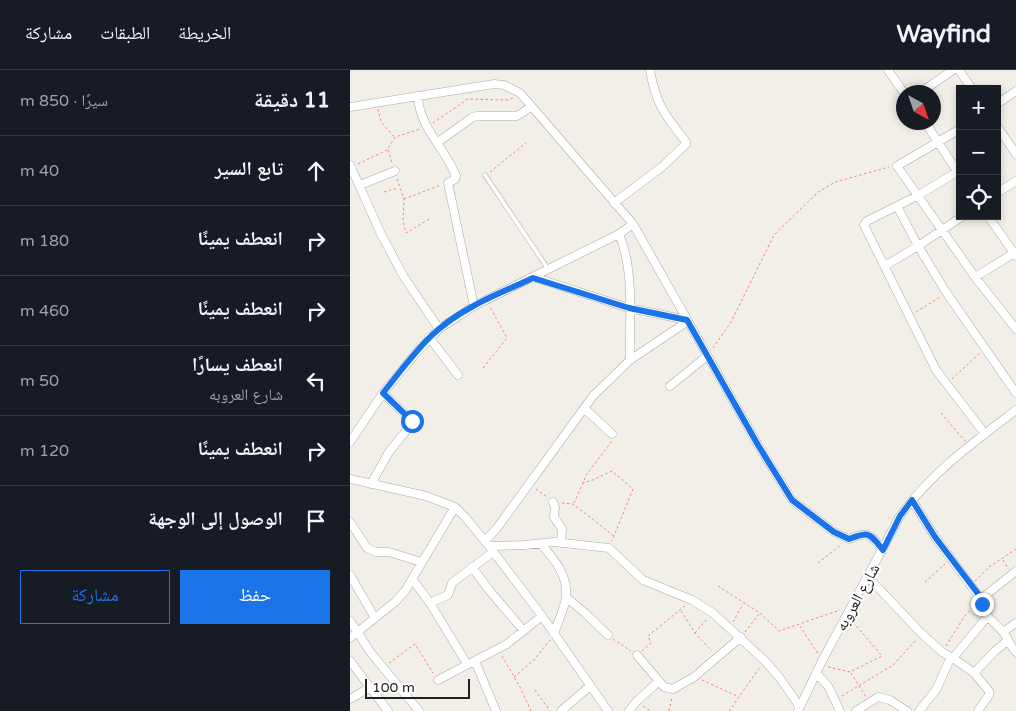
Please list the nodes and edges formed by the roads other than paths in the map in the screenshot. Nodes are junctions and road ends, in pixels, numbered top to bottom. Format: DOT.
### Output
graph roads {
  1 [pos="650,70"];
  2 [pos="888,70"];
  3 [pos="953,70"];
  4 [pos="959,70"];
  5 [pos="898,85"];
  6 [pos="931,85"];
  7 [pos="969,85"];
  8 [pos="1016,91"];
  9 [pos="418,96"];
  10 [pos="1001,101"];
  11 [pos="350,107"];
  12 [pos="532,107"];
  13 [pos="930,130"];
  14 [pos="958,130"];
  15 [pos="1000,130"];
  16 [pos="438,142"];
  17 [pos="938,143"];
  18 [pos="1016,154"];
  19 [pos="350,166"];
  20 [pos="396,171"];
  21 [pos="956,171"];
  22 [pos="956,175"];
  23 [pos="486,176"];
  24 [pos="1016,181"];
  25 [pos="360,185"];
  26 [pos="1001,190"];
  27 [pos="917,196"];
  28 [pos="614,203"];
  29 [pos="897,206"];
  30 [pos="957,220"];
  31 [pos="991,220"];
  32 [pos="633,224"];
  33 [pos="943,230"];
  34 [pos="619,234"];
  35 [pos="918,246"];
  36 [pos="1015,254"];
  37 [pos="885,266"];
  38 [pos="548,270"];
  39 [pos="976,276"];
  40 [pos="533,278"];
  41 [pos="474,306"];
  42 [pos="629,308"];
  43 [pos="688,320"];
  44 [pos="439,329"];
  45 [pos="1016,329"];
  46 [pos="430,337"];
  47 [pos="707,356"];
  48 [pos="630,360"];
  49 [pos="458,375"];
  50 [pos="670,386"];
  51 [pos="383,393"];
  52 [pos="1016,393"];
  53 [pos="584,408"];
  54 [pos="1016,410"];
  55 [pos="612,434"];
  56 [pos="985,434"];
  57 [pos="350,442"];
  58 [pos="350,479"];
  59 [pos="371,484"];
  60 [pos="912,500"];
  61 [pos="553,502"];
  62 [pos="455,507"];
  63 [pos="350,522"];
  64 [pos="561,543"];
  65 [pos="541,544"];
  66 [pos="489,546"];
  67 [pos="883,550"];
  68 [pos="421,562"];
  69 [pos="472,567"];
  70 [pos="1016,571"];
  71 [pos="350,576"];
  72 [pos="868,576"];
  73 [pos="413,580"];
  74 [pos="566,597"];
  75 [pos="982,599"];
  76 [pos="430,603"];
  77 [pos="542,616"];
  78 [pos="986,617"];
  79 [pos="375,618"];
  80 [pos="350,621"];
  81 [pos="1016,623"];
  82 [pos="523,630"];
  83 [pos="357,632"];
  84 [pos="1003,632"];
  85 [pos="554,634"];
  86 [pos="608,635"];
  87 [pos="741,637"];
  88 [pos="350,638"];
  89 [pos="1007,641"];
  90 [pos="1016,652"];
  91 [pos="637,655"];
  92 [pos="952,658"];
  93 [pos="350,661"];
  94 [pos="475,661"];
  95 [pos="466,664"];
  96 [pos="816,673"];
  97 [pos="974,674"];
  98 [pos="438,680"];
  99 [pos="659,682"];
  100 [pos="590,686"];
  101 [pos="371,687"];
  102 [pos="350,699"];
  103 [pos="799,709"];
  104 [pos="388,711"];
  105 [pos="418,711"];
  106 [pos="496,711"];
  107 [pos="561,711"];
  108 [pos="608,711"];
  109 [pos="630,711"];
  110 [pos="840,711"];
  111 [pos="856,711"];
  112 [pos="907,711"];
  113 [pos="919,711"];
  114 [pos="978,711"];
  1 -- 28 [label="street"];
  2 -- 5 [label="street"];
  3 -- 6 [label="street"];
  4 -- 7 [label="street"];
  8 -- 10 [label="street"];
  9 -- 11 [label="street"];
  9 -- 12 [label="street"];
  9 -- 16 [label="street"];
  12 -- 16 [label="street"];
  12 -- 28 [label="street"];
  13 -- 17 [label="street"];
  14 -- 17 [label="street"];
  15 -- 18 [label="street"];
  16 -- 41 [label="street"];
  17 -- 21 [label="street"];
  17 -- 27 [label="street"];
  19 -- 25 [label="street"];
  20 -- 25 [label="street"];
  22 -- 27 [label="street"];
  23 -- 38 [label="lane"];
  24 -- 26 [label="street"];
  25 -- 44 [label="street"];
  27 -- 29 [label="street"];
  27 -- 33 [label="street"];
  28 -- 32 [label="street"];
  29 -- 35 [label="street"];
  29 -- 37 [label="street"];
  30 -- 33 [label="street"];
  31 -- 36 [label="street"];
  32 -- 34 [label="street"];
  32 -- 43 [label="street"];
  33 -- 35 [label="street"];
  33 -- 39 [label="street"];
  34 -- 38 [label="street"];
  34 -- 42 [label="street"];
  35 -- 37 [label="street"];
  35 -- 52 [label="street"];
  36 -- 39 [label="street"];
  37 -- 56 [label="street"];
  38 -- 40 [label="street"];
  39 -- 45 [label="street"];
  40 -- 41 [label="street"];
  40 -- 42 [label="street"];
  41 -- 44 [label="street"];
  42 -- 43 [label="street"];
  42 -- 48 [label="street"];
  43 -- 47 [label="street"];
  43 -- 48 [label="street"];
  44 -- 46 [label="street"];
  46 -- 49 [label="street"];
  46 -- 51 [label="street"];
  47 -- 50 [label="street"];
  47 -- 67 [label="street"];
  48 -- 53 [label="street"];
  51 -- 57 [label="street"];
  51 -- 59 [label="street"];
  53 -- 55 [label="street"];
  53 -- 66 [label="street"];
  54 -- 56 [label="street, شارع العروبه"];
  56 -- 60 [label="street, شارع العروبه"];
  58 -- 59 [label="street"];
  59 -- 62 [label="street"];
  60 -- 67 [label="street, شارع العروبه"];
  60 -- 75 [label="street"];
  61 -- 64 [label="street"];
  62 -- 66 [label="street"];
  62 -- 68 [label="street"];
  63 -- 68 [label="street"];
  64 -- 65 [label="street"];
  64 -- 87 [label="street"];
  65 -- 66 [label="street"];
  65 -- 74 [label="street"];
  66 -- 69 [label="street"];
  66 -- 77 [label="street"];
  67 -- 72 [label="street, شارع العروبه"];
  68 -- 73 [label="street"];
  69 -- 76 [label="street"];
  69 -- 82 [label="street"];
  70 -- 75 [label="street"];
  71 -- 79 [label="street"];
  72 -- 92 [label="street"];
  72 -- 96 [label="street, شارع العروبه"];
  73 -- 76 [label="street"];
  73 -- 79 [label="street"];
  74 -- 85 [label="street"];
  74 -- 86 [label="street"];
  75 -- 78 [label="street"];
  76 -- 95 [label="street"];
  77 -- 82 [label="street"];
  77 -- 85 [label="street"];
  78 -- 84 [label="street"];
  78 -- 92 [label="street"];
  79 -- 83 [label="street"];
  80 -- 83 [label="street"];
  81 -- 84 [label="street"];
  82 -- 94 [label="street"];
  83 -- 88 [label="street"];
  83 -- 105 [label="street"];
  84 -- 89 [label="street"];
  85 -- 100 [label="street"];
  87 -- 99 [label="street"];
  87 -- 103 [label="street"];
  89 -- 90 [label="street"];
  89 -- 97 [label="street"];
  91 -- 99 [label="street"];
  92 -- 97 [label="street"];
  92 -- 113 [label="street"];
  93 -- 101 [label="street"];
  94 -- 95 [label="street"];
  94 -- 106 [label="street"];
  95 -- 98 [label="street"];
  96 -- 103 [label="street, شارع العروبه"];
  96 -- 110 [label="street"];
  97 -- 114 [label="street"];
  99 -- 109 [label="street"];
  100 -- 107 [label="street"];
  100 -- 108 [label="street"];
  101 -- 102 [label="street"];
  101 -- 104 [label="street"];
  111 -- 112 [label="street"];
}
